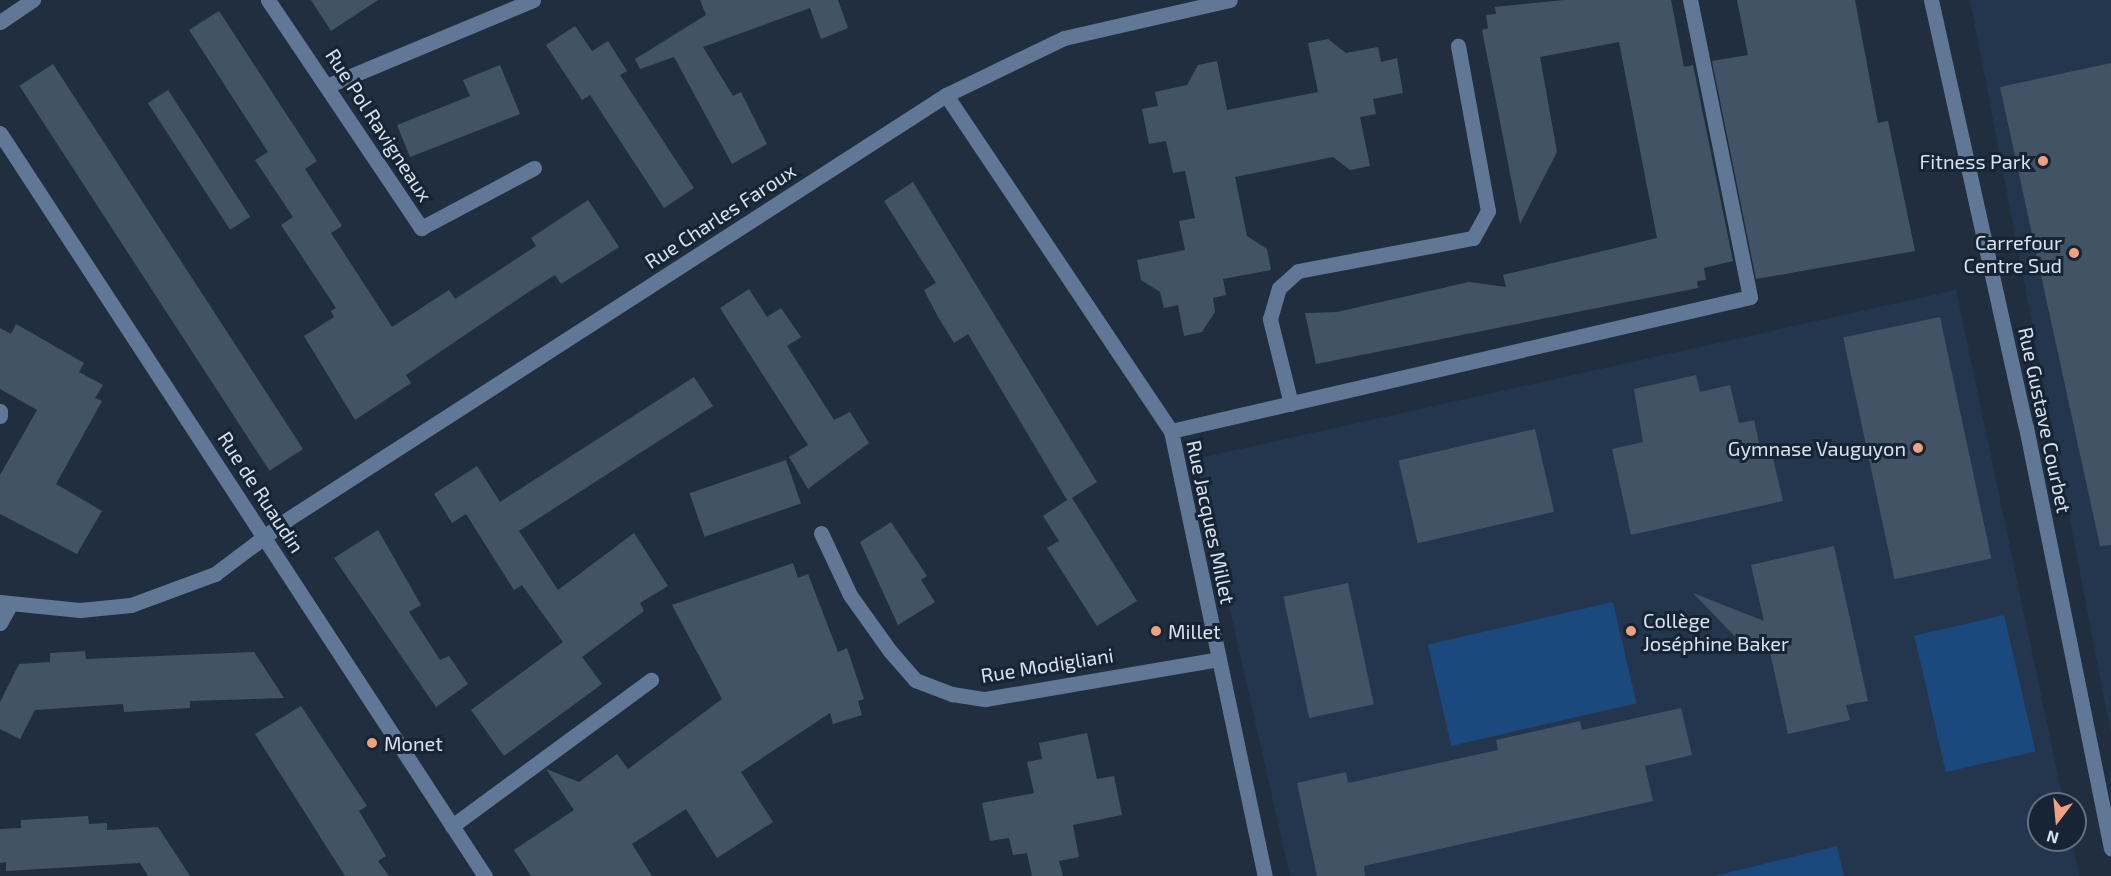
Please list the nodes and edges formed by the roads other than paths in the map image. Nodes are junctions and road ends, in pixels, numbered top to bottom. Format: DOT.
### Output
graph roads {
  1 [pos="33,0"];
  2 [pos="268,0"];
  3 [pos="533,0"];
  4 [pos="1230,0"];
  5 [pos="1690,0"];
  6 [pos="1931,0"];
  7 [pos="0,22"];
  8 [pos="1458,46"];
  9 [pos="329,85"];
  10 [pos="946,95"];
  11 [pos="0,133"];
  12 [pos="534,168"];
  13 [pos="1292,404"];
  14 [pos="0,411"];
  15 [pos="0,416"];
  16 [pos="1171,431"];
  17 [pos="821,533"];
  18 [pos="265,536"];
  19 [pos="5,603"];
  20 [pos="0,623"];
  21 [pos="1219,658"];
  22 [pos="651,680"];
  23 [pos="452,825"];
  24 [pos="2111,849"];
  25 [pos="485,876"];
  26 [pos="1264,876"];
  1 -- 7 [label="street"];
  2 -- 9 [label="street, Rue Pol Ravigneaux"];
  3 -- 9 [label="street"];
  4 -- 10 [label="street, Rue Charles Faroux"];
  5 -- 13 [label="street"];
  6 -- 24 [label="street, Rue Gustave Courbet"];
  8 -- 13 [label="street"];
  9 -- 12 [label="street, Rue Pol Ravigneaux"];
  10 -- 16 [label="street, Rue Jacques Millet"];
  10 -- 18 [label="street, Rue Charles Faroux"];
  11 -- 18 [label="street, Rue de Ruaudin"];
  13 -- 16 [label="street"];
  14 -- 15 [label="street"];
  16 -- 21 [label="street, Rue Jacques Millet"];
  17 -- 21 [label="street, Rue Modigliani"];
  18 -- 19 [label="street, Rue Charles Faroux"];
  18 -- 23 [label="street, Rue de Ruaudin"];
  19 -- 20 [label="street"];
  21 -- 26 [label="street, Rue Jacques Millet"];
  22 -- 23 [label="street"];
  23 -- 25 [label="street, Rue de Ruaudin"];
}
